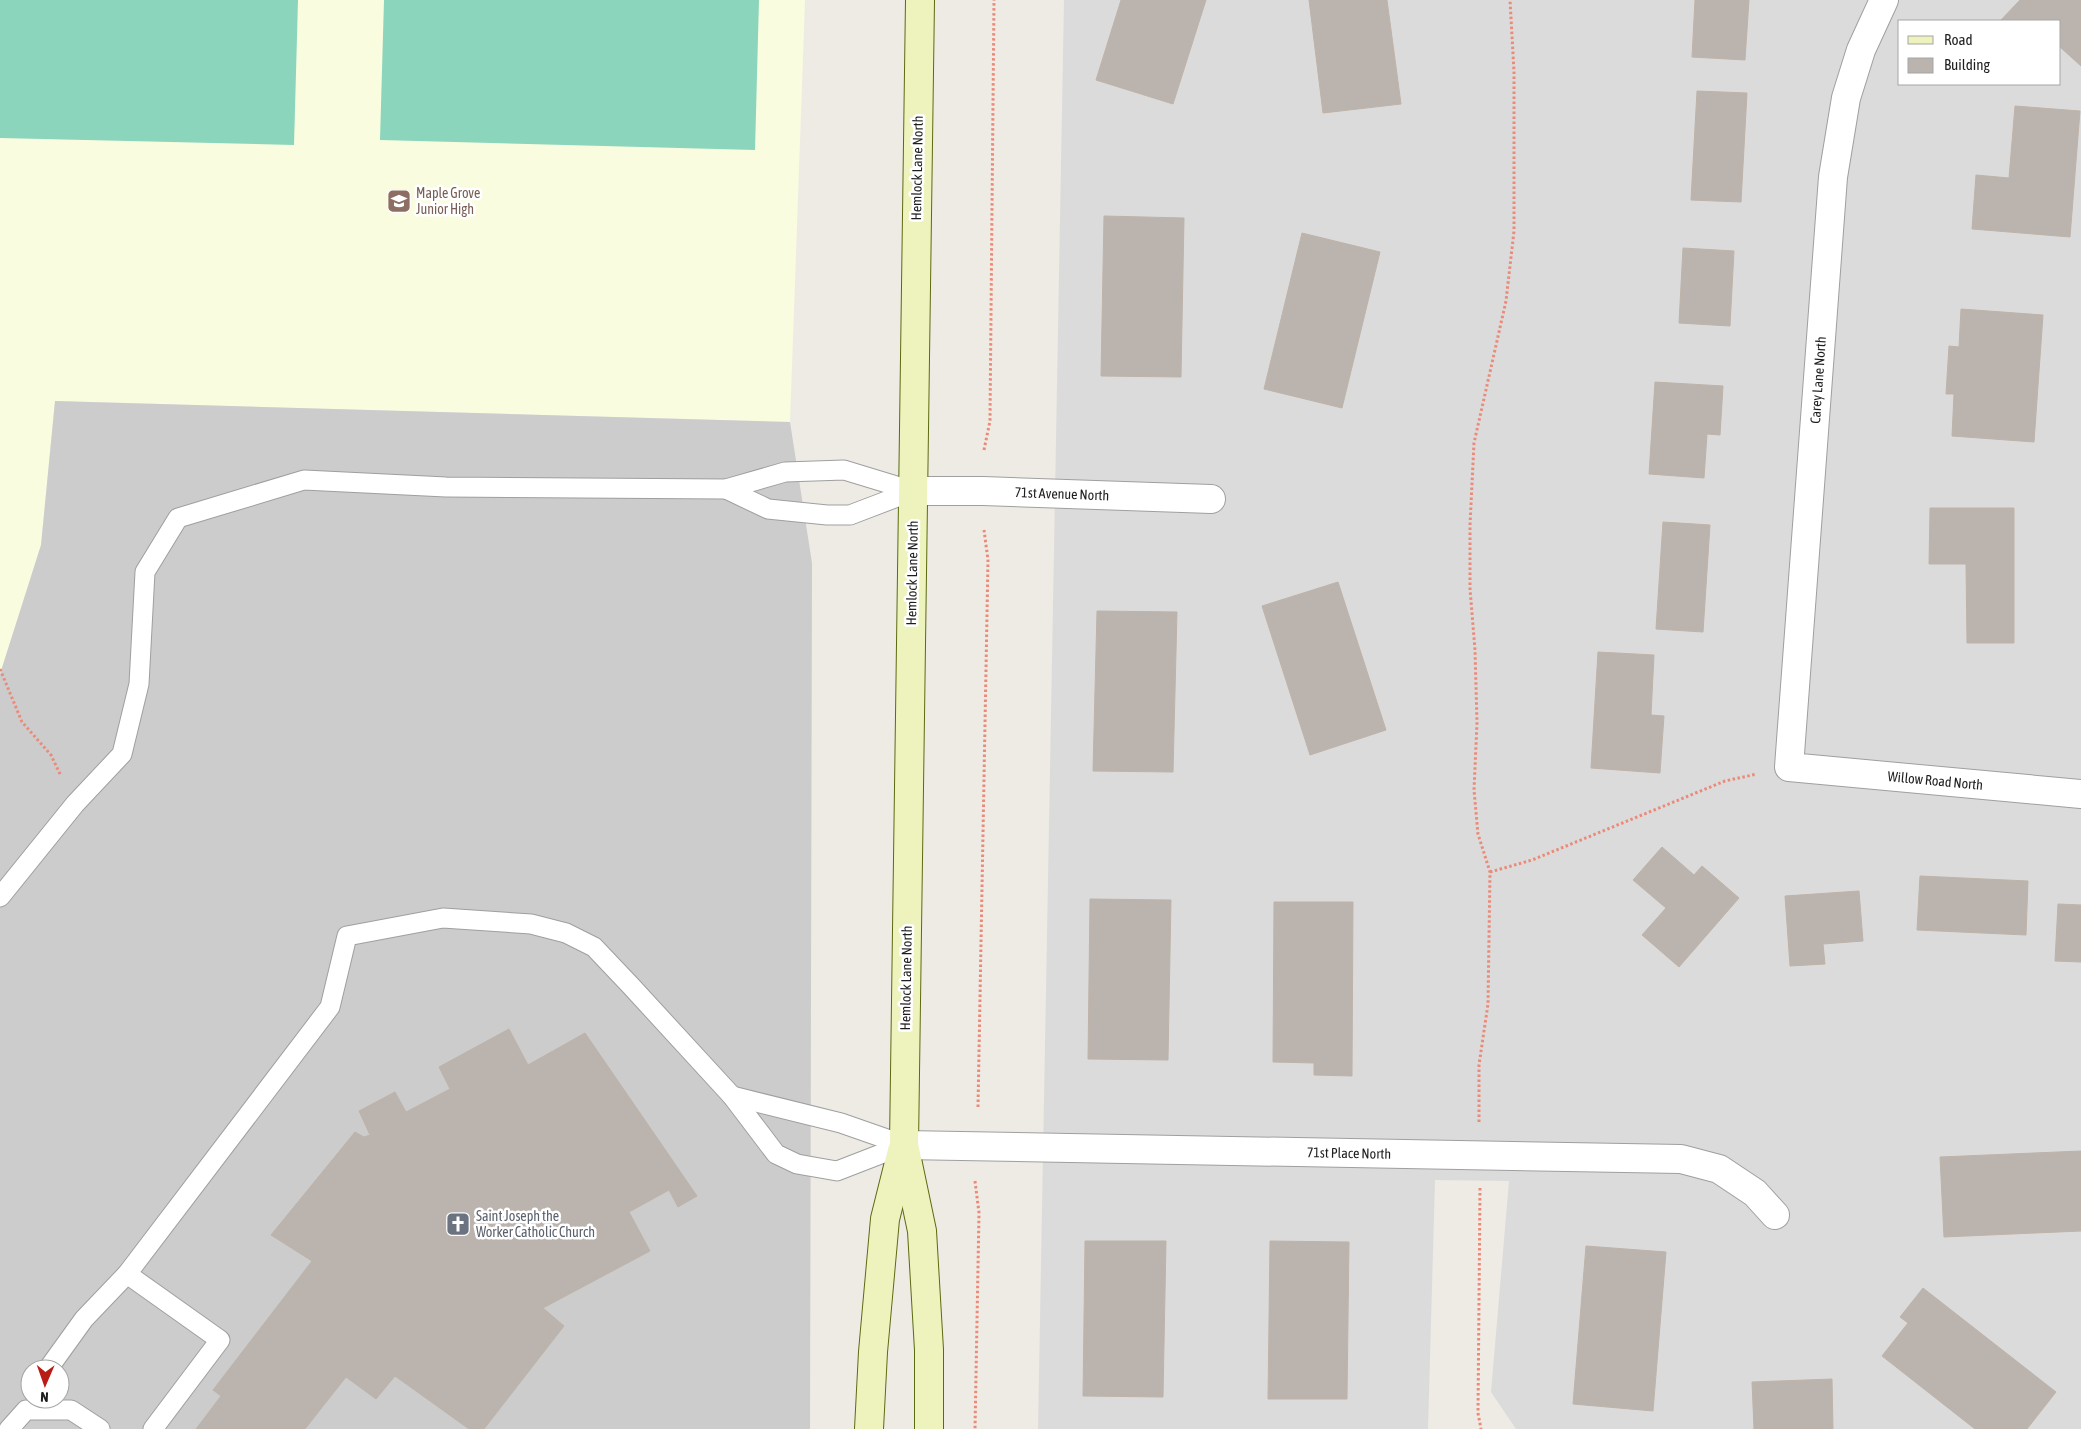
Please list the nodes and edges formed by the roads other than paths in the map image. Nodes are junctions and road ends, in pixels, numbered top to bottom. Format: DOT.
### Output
graph roads {
  1 [pos="920,0"];
  2 [pos="1884,0"];
  3 [pos="726,489"];
  4 [pos="914,491"];
  5 [pos="1211,499"];
  6 [pos="1789,767"];
  7 [pos="2081,794"];
  8 [pos="0,897"];
  9 [pos="732,1096"];
  10 [pos="904,1145"];
  11 [pos="1775,1215"];
  12 [pos="127,1274"];
  13 [pos="55,1359"];
  14 [pos="23,1409"];
  15 [pos="66,1409"];
  16 [pos="9,1429"];
  17 [pos="100,1429"];
  18 [pos="153,1429"];
  19 [pos="869,1429"];
  20 [pos="929,1429"];
  1 -- 4 [label="main road, Hemlock Lane North"];
  2 -- 6 [label="street, Carey Lane North"];
  3 -- 4 [label="lane"];
  3 -- 4 [label="lane"];
  3 -- 8 [label="lane"];
  4 -- 5 [label="street, 71st Avenue North"];
  4 -- 10 [label="main road, Hemlock Lane North"];
  6 -- 7 [label="street, Willow Road North"];
  9 -- 10 [label="lane"];
  9 -- 10 [label="lane"];
  9 -- 12 [label="lane"];
  10 -- 11 [label="street, 71st Place North"];
  10 -- 19 [label="main road, Hemlock Lane North"];
  10 -- 20 [label="main road, Hemlock Lane North"];
  12 -- 13 [label="lane"];
  12 -- 18 [label="lane"];
  14 -- 16 [label="lane"];
  15 -- 17 [label="lane"];
}
